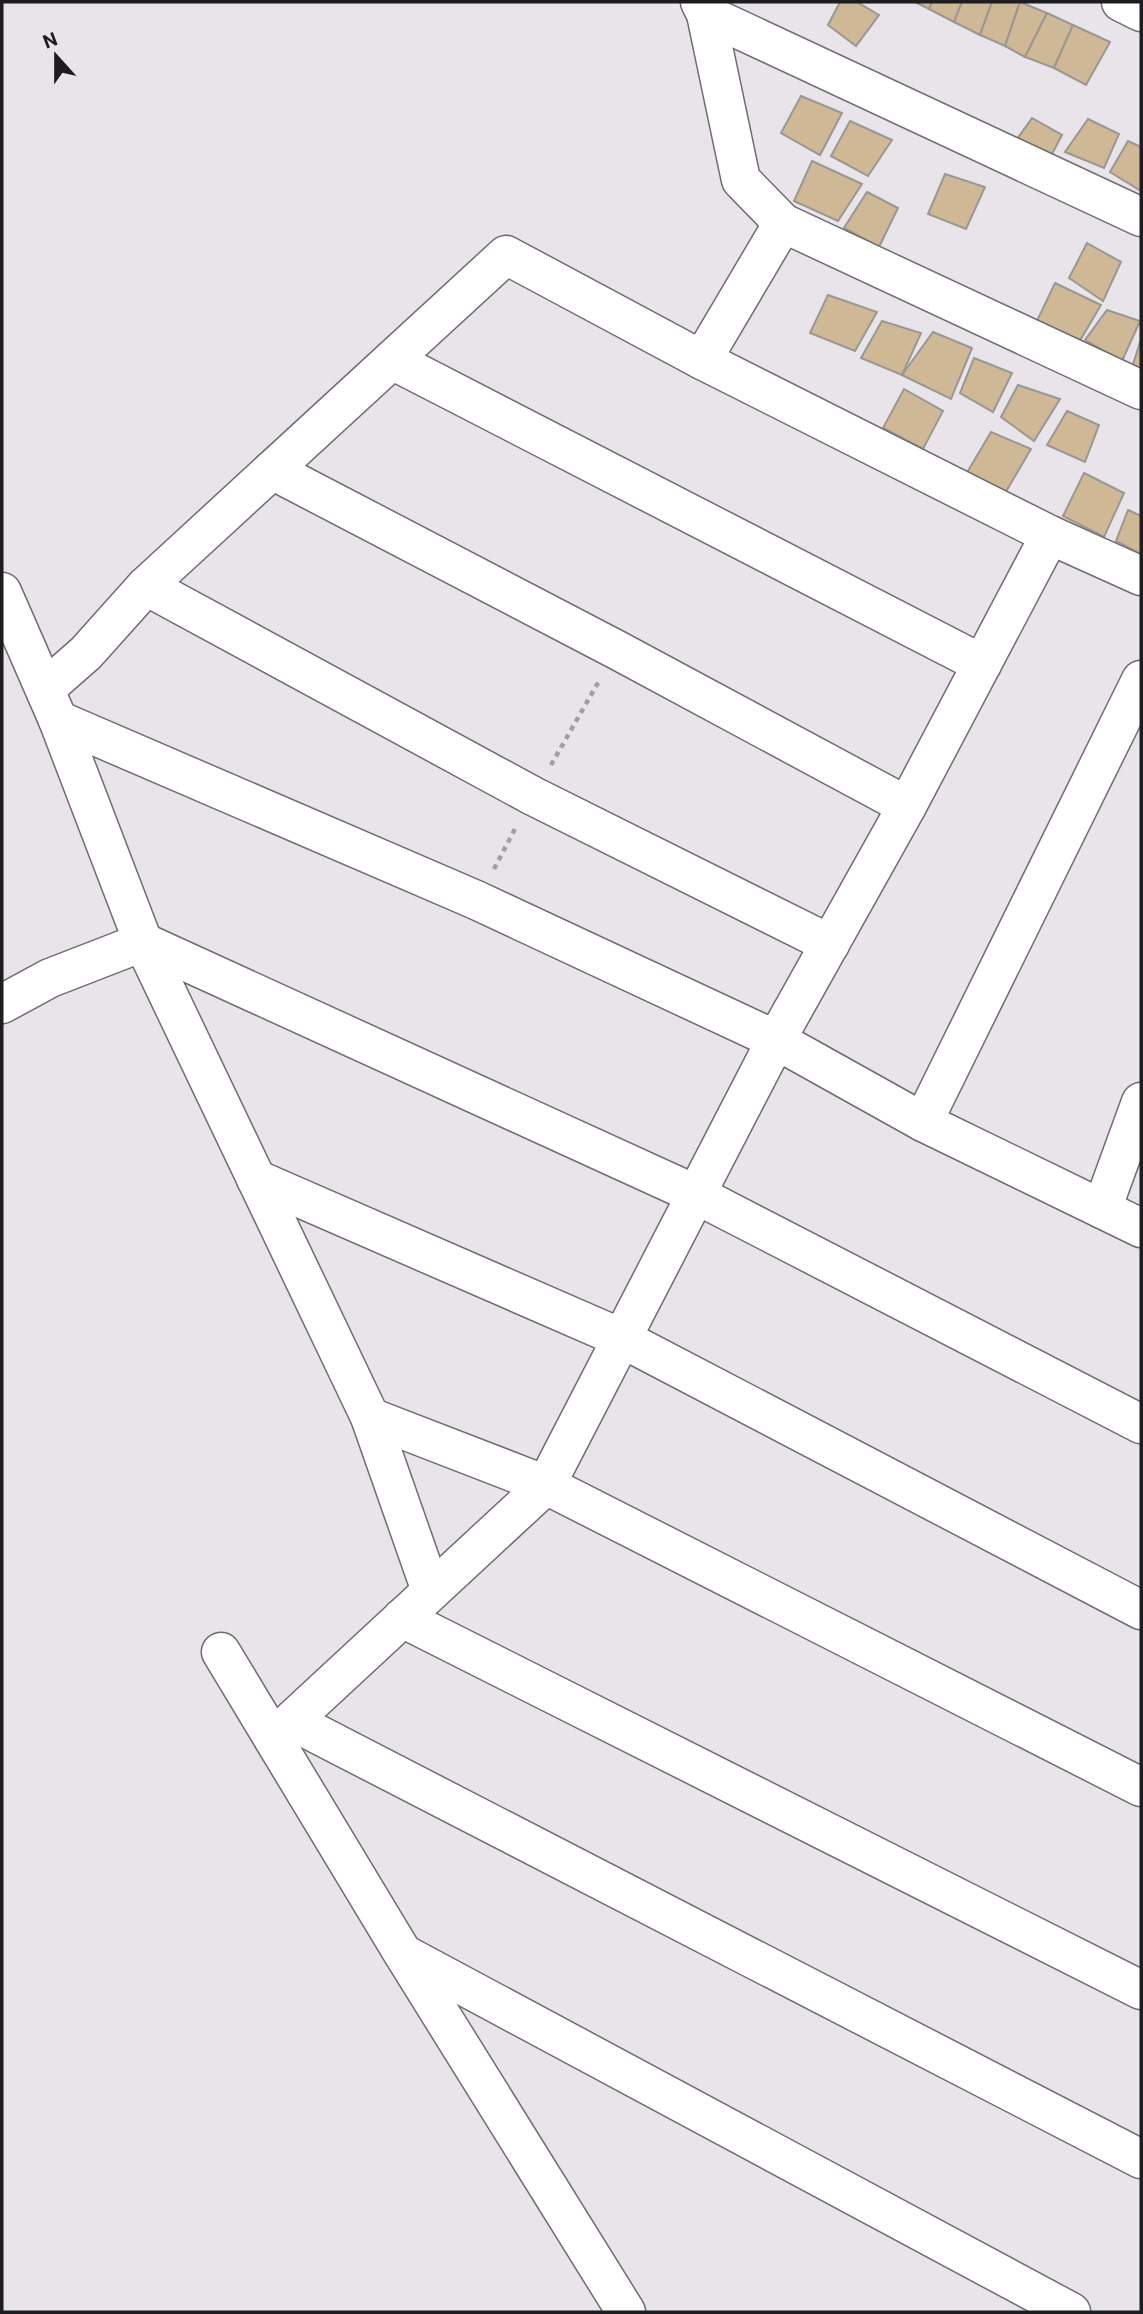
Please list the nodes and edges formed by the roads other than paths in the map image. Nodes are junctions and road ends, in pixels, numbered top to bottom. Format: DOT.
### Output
graph roads {
  1 [pos="1121,2"];
  2 [pos="703,8"];
  3 [pos="1141,12"];
  4 [pos="1141,217"];
  5 [pos="783,223"];
  6 [pos="392,360"];
  7 [pos="702,360"];
  8 [pos="1141,390"];
  9 [pos="272,470"];
  10 [pos="1049,535"];
  11 [pos="1141,576"];
  12 [pos="146,586"];
  13 [pos="2,592"];
  14 [pos="982,664"];
  15 [pos="1141,680"];
  16 [pos="52,705"];
  17 [pos="907,806"];
  18 [pos="143,942"];
  19 [pos="830,944"];
  20 [pos="2,1003"];
  21 [pos="776,1040"];
  22 [pos="1141,1102"];
  23 [pos="923,1122"];
  24 [pos="256,1179"];
  25 [pos="696,1195"];
  26 [pos="1102,1209"];
  27 [pos="1141,1228"];
  28 [pos="621,1338"];
  29 [pos="370,1418"];
  30 [pos="1141,1424"];
  31 [pos="546,1485"];
  32 [pos="431,1591"];
  33 [pos="1141,1610"];
  34 [pos="402,1618"];
  35 [pos="221,1652"];
  36 [pos="282,1729"];
  37 [pos="1141,1787"];
  38 [pos="402,1952"];
  39 [pos="1141,1990"];
  40 [pos="1141,2159"];
  41 [pos="626,2312"];
  42 [pos="1071,2312"];
  1 -- 3 [label="street"];
  2 -- 4 [label="street"];
  2 -- 5 [label="street"];
  5 -- 7 [label="street"];
  5 -- 8 [label="street"];
  6 -- 7 [label="street"];
  6 -- 9 [label="street"];
  6 -- 14 [label="street"];
  7 -- 10 [label="street"];
  9 -- 12 [label="street"];
  9 -- 17 [label="street"];
  10 -- 11 [label="street"];
  10 -- 14 [label="street"];
  12 -- 16 [label="street"];
  12 -- 19 [label="street"];
  13 -- 16 [label="street"];
  14 -- 17 [label="street"];
  15 -- 23 [label="street"];
  16 -- 18 [label="street"];
  16 -- 21 [label="street"];
  17 -- 19 [label="street"];
  18 -- 20 [label="street"];
  18 -- 24 [label="street"];
  18 -- 25 [label="street"];
  19 -- 21 [label="street"];
  21 -- 23 [label="street"];
  21 -- 25 [label="street"];
  22 -- 26 [label="street"];
  23 -- 26 [label="street"];
  24 -- 28 [label="street"];
  24 -- 29 [label="street"];
  25 -- 28 [label="street"];
  25 -- 30 [label="street"];
  26 -- 27 [label="street"];
  28 -- 31 [label="street"];
  28 -- 33 [label="street"];
  29 -- 31 [label="street"];
  29 -- 32 [label="street"];
  31 -- 32 [label="street"];
  31 -- 37 [label="street"];
  32 -- 34 [label="street"];
  34 -- 36 [label="street"];
  34 -- 39 [label="street"];
  35 -- 36 [label="street"];
  36 -- 38 [label="street"];
  36 -- 40 [label="street"];
  38 -- 41 [label="street"];
  38 -- 42 [label="street"];
}
